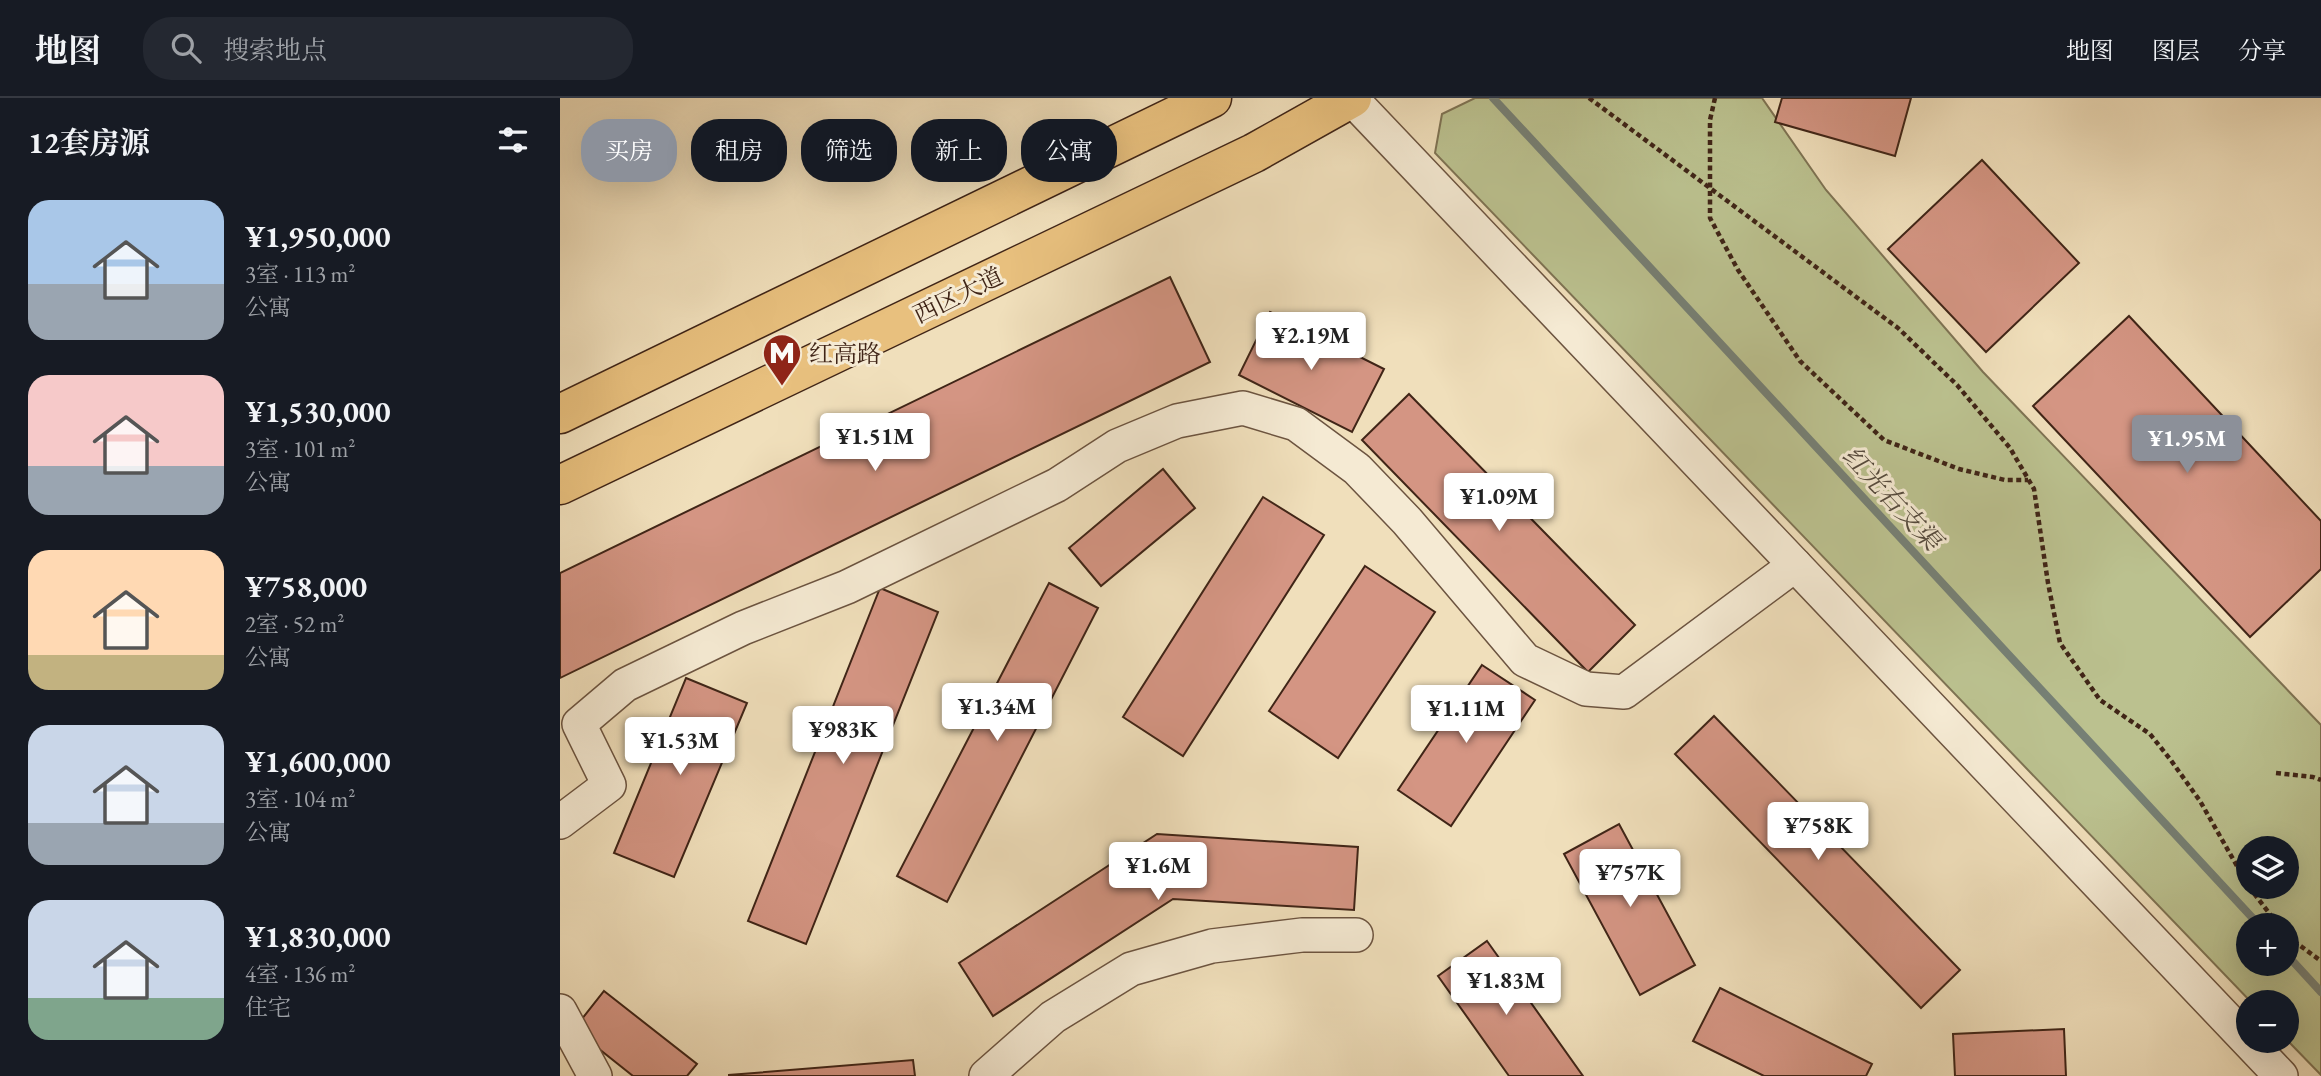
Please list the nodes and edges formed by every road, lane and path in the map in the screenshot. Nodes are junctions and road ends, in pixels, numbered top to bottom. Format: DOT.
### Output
graph roads {
  1 [pos="1212,98"];
  2 [pos="1352,98"];
  3 [pos="1589,98"];
  4 [pos="1715,98"];
  5 [pos="560,414"];
  6 [pos="2028,480"];
  7 [pos="560,485"];
  8 [pos="1795,565"];
  9 [pos="2276,774"];
  10 [pos="2321,780"];
  11 [pos="560,822"];
  12 [pos="2236,864"];
  13 [pos="2258,899"];
  14 [pos="2269,913"];
  15 [pos="1356,935"];
  16 [pos="2299,945"];
  17 [pos="2321,961"];
  18 [pos="560,1011"];
  19 [pos="595,1076"];
  20 [pos="986,1076"];
  21 [pos="2281,1076"];
  1 -- 5 [label="main road"];
  2 -- 7 [label="main road, 西区大道"];
  2 -- 8 [label="street"];
  3 -- 6 [label="path, bridge"];
  4 -- 6 [label="path"];
  6 -- 12 [label="path"];
  8 -- 11 [label="street"];
  8 -- 21 [label="street"];
  9 -- 10 [label="path"];
  13 -- 14 [label="path"];
  15 -- 20 [label="street"];
  16 -- 17 [label="path"];
  18 -- 19 [label="street"];
}
